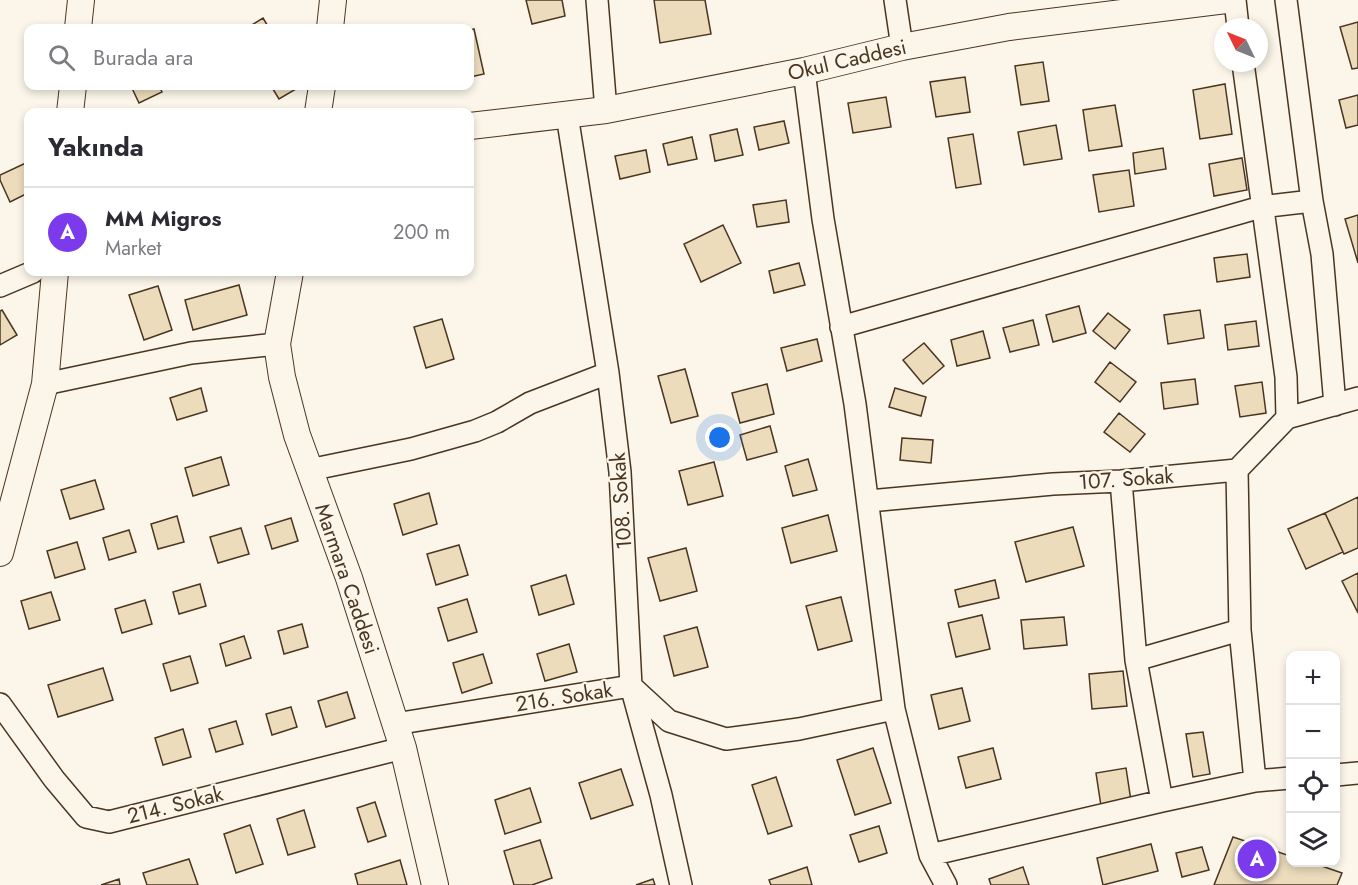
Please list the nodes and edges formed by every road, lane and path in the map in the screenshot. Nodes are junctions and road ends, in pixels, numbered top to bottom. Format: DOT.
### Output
graph roads {
  1 [pos="81,0"];
  2 [pos="333,0"];
  3 [pos="597,0"];
  4 [pos="895,0"];
  5 [pos="1224,0"];
  6 [pos="1286,0"];
  7 [pos="1133,6"];
  8 [pos="1233,18"];
  9 [pos="78,24"];
  10 [pos="330,24"];
  11 [pos="903,47"];
  12 [pos="804,71"];
  13 [pos="1244,72"];
  14 [pos="73,90"];
  15 [pos="321,90"];
  16 [pos="70,108"];
  17 [pos="319,108"];
  18 [pos="606,110"];
  19 [pos="567,115"];
  20 [pos="474,126"];
  21 [pos="1312,201"];
  22 [pos="1261,207"];
  23 [pos="24,276"];
  24 [pos="55,276"];
  25 [pos="289,276"];
  26 [pos="0,286"];
  27 [pos="841,327"];
  28 [pos="277,344"];
  29 [pos="608,373"];
  30 [pos="45,384"];
  31 [pos="1358,398"];
  32 [pos="1335,405"];
  33 [pos="1287,418"];
  34 [pos="309,470"];
  35 [pos="1237,470"];
  36 [pos="1121,481"];
  37 [pos="869,501"];
  38 [pos="0,553"];
  39 [pos="1240,630"];
  40 [pos="1136,660"];
  41 [pos="631,686"];
  42 [pos="0,704"];
  43 [pos="894,709"];
  44 [pos="399,736"];
  45 [pos="1358,773"];
  46 [pos="1340,775"];
  47 [pos="1286,778"];
  48 [pos="1255,782"];
  49 [pos="1162,801"];
  50 [pos="930,855"];
  51 [pos="435,885"];
  52 [pos="681,885"];
  53 [pos="946,885"];
  1 -- 9 [label="street"];
  2 -- 10 [label="street"];
  3 -- 18 [label="street"];
  4 -- 11 [label="street"];
  5 -- 7 [label="street, Okul Caddesi"];
  5 -- 8 [label="street"];
  6 -- 21 [label="street"];
  7 -- 11 [label="street, Okul Caddesi"];
  11 -- 12 [label="street, Okul Caddesi"];
  12 -- 18 [label="street, Okul Caddesi"];
  12 -- 27 [label="street"];
  13 -- 22 [label="street"];
  14 -- 16 [label="street"];
  15 -- 17 [label="street"];
  18 -- 19 [label="street, Okul Caddesi"];
  19 -- 20 [label="street, Okul Caddesi"];
  19 -- 29 [label="street, 108. Sokak"];
  21 -- 22 [label="street"];
  21 -- 32 [label="street"];
  22 -- 27 [label="street"];
  22 -- 33 [label="street"];
  23 -- 26 [label="street"];
  24 -- 30 [label="street"];
  25 -- 28 [label="street, Marmara Caddesi"];
  27 -- 37 [label="street"];
  28 -- 30 [label="street"];
  28 -- 34 [label="street, Marmara Caddesi"];
  29 -- 34 [label="street"];
  29 -- 41 [label="street, 108. Sokak"];
  30 -- 38 [label="street"];
  31 -- 32 [label="street"];
  32 -- 33 [label="street"];
  33 -- 35 [label="street"];
  34 -- 44 [label="street, Marmara Caddesi"];
  35 -- 36 [label="street, 107. Sokak"];
  35 -- 39 [label="street"];
  36 -- 37 [label="street, 107. Sokak"];
  36 -- 40 [label="street"];
  37 -- 43 [label="street"];
  39 -- 40 [label="street"];
  39 -- 48 [label="street"];
  40 -- 49 [label="street"];
  41 -- 43 [label="street, 216. Sokak"];
  41 -- 44 [label="street, 216. Sokak"];
  41 -- 52 [label="street, 108. Sokak"];
  42 -- 44 [label="street, 214. Sokak"];
  43 -- 50 [label="street"];
  44 -- 51 [label="street, Marmara Caddesi"];
  45 -- 46 [label="street"];
  47 -- 48 [label="street"];
  48 -- 49 [label="street"];
  49 -- 50 [label="street"];
  50 -- 53 [label="street"];
}
